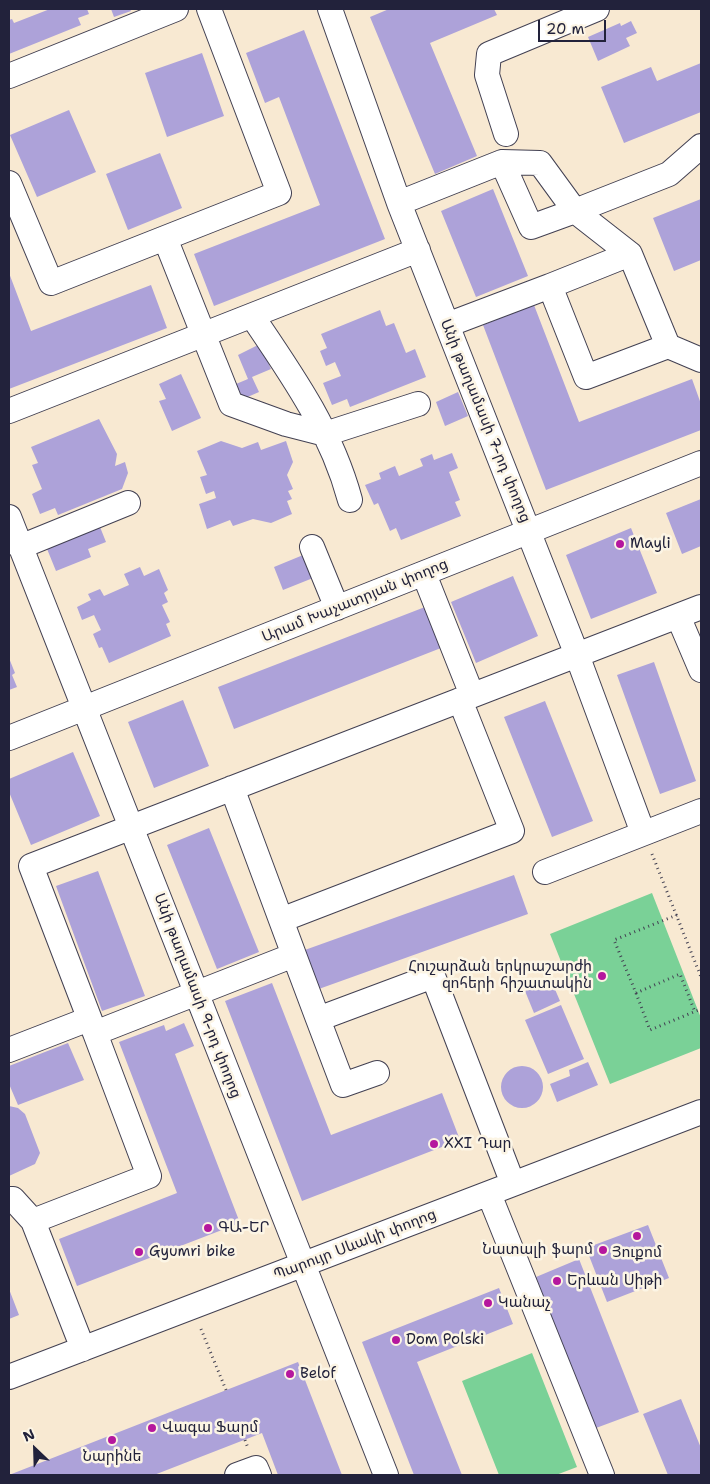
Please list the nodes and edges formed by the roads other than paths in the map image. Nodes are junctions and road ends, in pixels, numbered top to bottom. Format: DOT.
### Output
graph roads {
  1 [pos="176,9"];
  2 [pos="209,9"];
  3 [pos="330,9"];
  4 [pos="597,9"];
  5 [pos="546,18"];
  6 [pos="9,76"];
  7 [pos="506,134"];
  8 [pos="701,146"];
  9 [pos="502,162"];
  10 [pos="9,183"];
  11 [pos="399,203"];
  12 [pos="575,211"];
  13 [pos="165,238"];
  14 [pos="418,250"];
  15 [pos="630,254"];
  16 [pos="550,286"];
  17 [pos="252,316"];
  18 [pos="447,325"];
  19 [pos="203,335"];
  20 [pos="668,346"];
  21 [pos="701,360"];
  22 [pos="418,404"];
  23 [pos="9,411"];
  24 [pos="325,434"];
  25 [pos="701,463"];
  26 [pos="350,500"];
  27 [pos="128,503"];
  28 [pos="9,517"];
  29 [pos="529,531"];
  30 [pos="20,547"];
  31 [pos="312,547"];
  32 [pos="424,574"];
  33 [pos="701,607"];
  34 [pos="337,608"];
  35 [pos="678,616"];
  36 [pos="577,655"];
  37 [pos="701,670"];
  38 [pos="466,698"];
  39 [pos="84,708"];
  40 [pos="9,738"];
  41 [pos="232,788"];
  42 [pos="701,811"];
  43 [pos="130,827"];
  44 [pos="643,832"];
  45 [pos="545,872"];
  46 [pos="281,920"];
  47 [pos="294,955"];
  48 [pos="196,994"];
  49 [pos="318,1019"];
  50 [pos="91,1026"];
  51 [pos="9,1050"];
  52 [pos="377,1073"];
  53 [pos="701,1112"];
  54 [pos="513,1184"];
  55 [pos="490,1194"];
  56 [pos="9,1200"];
  57 [pos="33,1221"];
  58 [pos="302,1265"];
  59 [pos="83,1349"];
  60 [pos="9,1378"];
  61 [pos="237,1475"];
  62 [pos="259,1475"];
  63 [pos="386,1475"];
  64 [pos="602,1475"];
  1 -- 6 [label="street"];
  2 -- 13 [label="street"];
  3 -- 11 [label="street, Անի թաղամասի 7-րդ փողոց"];
  4 -- 5 [label="street"];
  5 -- 7 [label="street"];
  8 -- 12 [label="street"];
  9 -- 11 [label="street"];
  9 -- 12 [label="street"];
  9 -- 12 [label="street"];
  10 -- 13 [label="street"];
  11 -- 14 [label="street, Անի թաղամասի 7-րդ փողոց"];
  12 -- 15 [label="street"];
  13 -- 19 [label="street"];
  14 -- 17 [label="street"];
  14 -- 18 [label="street, Անի թաղամասի 7-րդ փողոց"];
  15 -- 16 [label="street"];
  15 -- 20 [label="street"];
  16 -- 18 [label="street"];
  16 -- 20 [label="street"];
  17 -- 19 [label="street"];
  17 -- 24 [label="street"];
  18 -- 29 [label="street, Անի թաղամասի 7-րդ փողոց"];
  19 -- 23 [label="street"];
  19 -- 24 [label="street"];
  20 -- 21 [label="street"];
  22 -- 24 [label="street"];
  24 -- 26 [label="street"];
  25 -- 29 [label="street, Արամ Խաչատրյան փողոց"];
  27 -- 30 [label="street"];
  28 -- 30 [label="street, Անի թաղամասի 9-րդ փողոց"];
  29 -- 32 [label="street, Արամ Խաչատրյան փողոց"];
  29 -- 36 [label="street, Անի թաղամասի 7-րդ փողոց"];
  30 -- 39 [label="street, Անի թաղամասի 9-րդ փողոց"];
  31 -- 34 [label="street"];
  32 -- 34 [label="street, Արամ Խաչատրյան փողոց"];
  32 -- 38 [label="street"];
  33 -- 35 [label="street"];
  34 -- 39 [label="street, Արամ Խաչատրյան փողոց"];
  35 -- 36 [label="street"];
  35 -- 37 [label="street"];
  36 -- 38 [label="street"];
  36 -- 44 [label="street, Անի թաղամասի 7-րդ փողոց"];
  38 -- 41 [label="street"];
  38 -- 46 [label="street"];
  39 -- 40 [label="street, Արամ Խաչատրյան փողոց"];
  39 -- 43 [label="street, Անի թաղամասի 9-րդ փողոց"];
  41 -- 43 [label="street"];
  41 -- 46 [label="street"];
  42 -- 44 [label="street"];
  43 -- 48 [label="street, Անի թաղամասի 9-րդ փողոց"];
  43 -- 50 [label="street"];
  44 -- 45 [label="street"];
  46 -- 47 [label="street"];
  47 -- 48 [label="street"];
  47 -- 49 [label="street"];
  48 -- 50 [label="street"];
  48 -- 58 [label="street, Անի թաղամասի 9-րդ փողոց"];
  49 -- 52 [label="street"];
  49 -- 54 [label="street"];
  50 -- 51 [label="street"];
  50 -- 57 [label="street"];
  53 -- 54 [label="street, Պարույր Սևակի փողոց"];
  54 -- 55 [label="street, Պարույր Սևակի փողոց"];
  55 -- 58 [label="street, Պարույր Սևակի փողոց"];
  55 -- 64 [label="street"];
  56 -- 57 [label="street"];
  57 -- 59 [label="street"];
  58 -- 59 [label="street, Պարույր Սևակի փողոց"];
  58 -- 63 [label="street, Անի թաղամասի 9-րդ փողոց"];
  59 -- 60 [label="street, Պարույր Սևակի փողոց"];
  61 -- 62 [label="street"];
}
